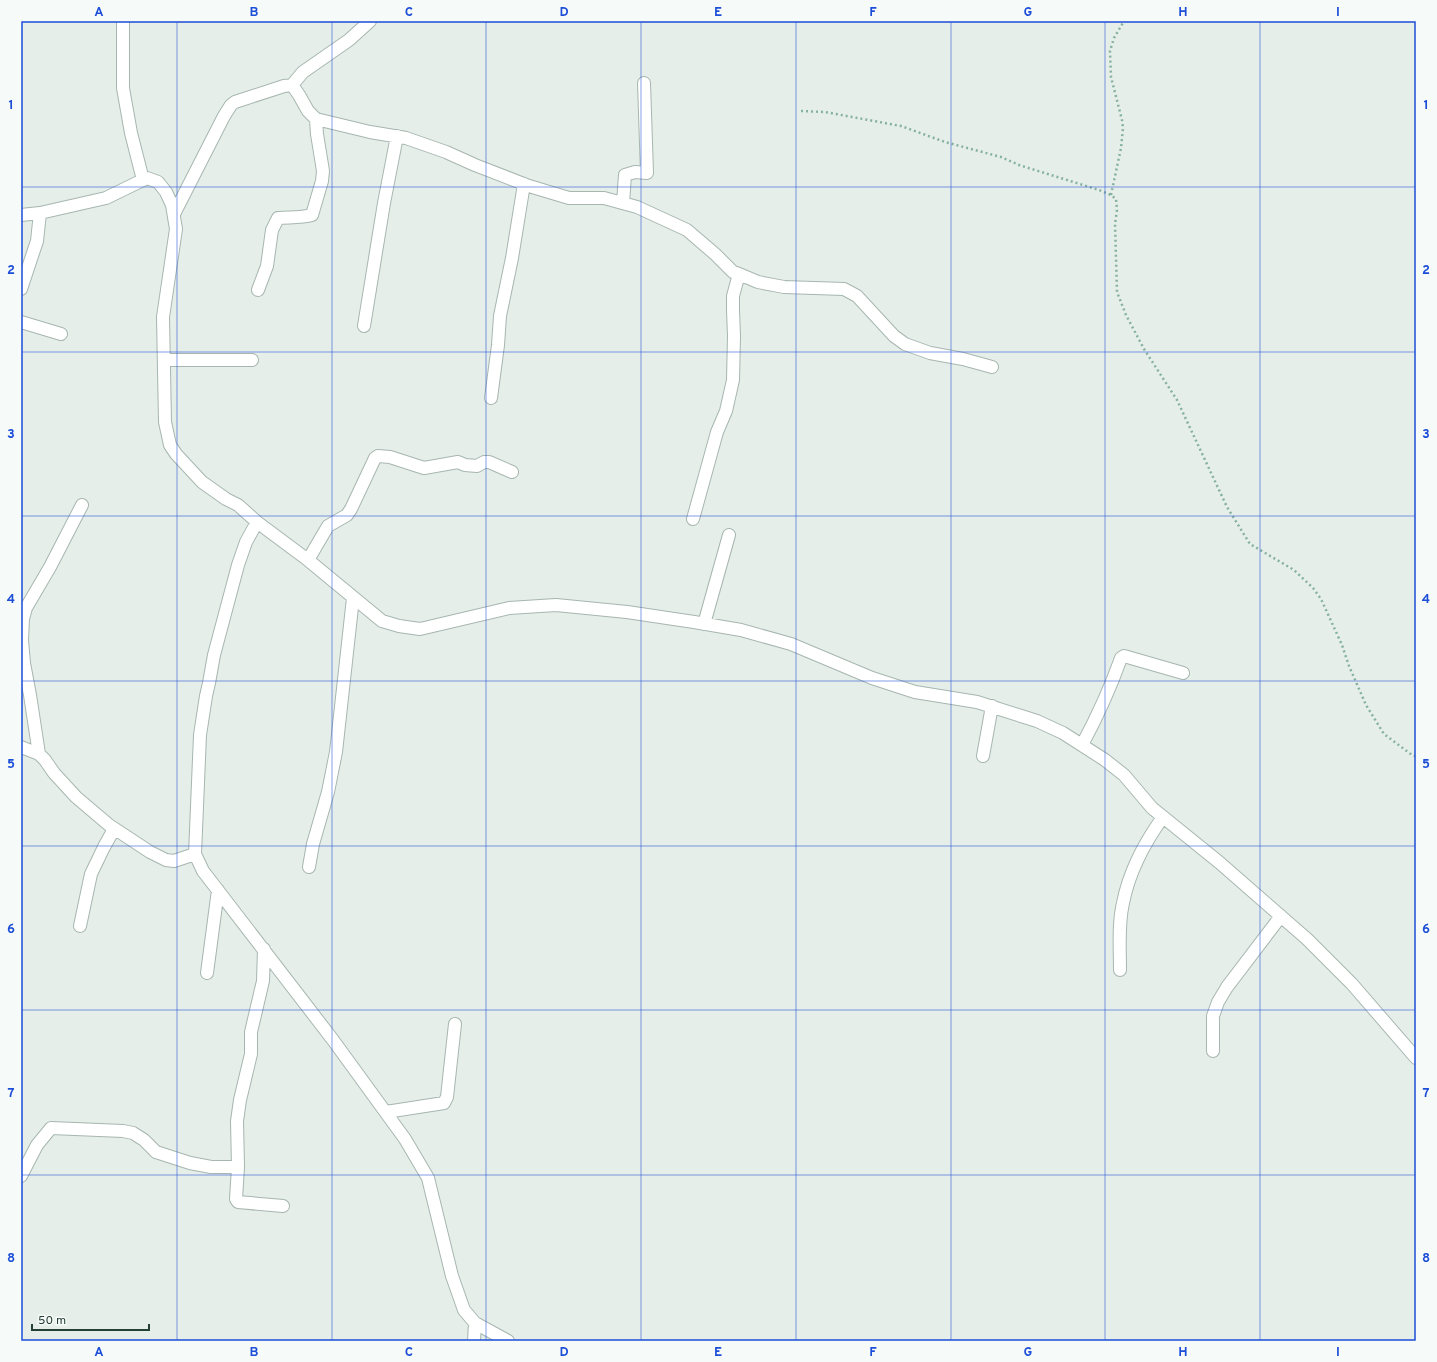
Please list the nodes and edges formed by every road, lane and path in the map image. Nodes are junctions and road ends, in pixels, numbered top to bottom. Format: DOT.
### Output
graph roads {
  1 [pos="123,21"];
  2 [pos="370,21"];
  3 [pos="1124,21"];
  4 [pos="644,83"];
  5 [pos="292,85"];
  6 [pos="801,111"];
  7 [pos="316,119"];
  8 [pos="397,136"];
  9 [pos="143,180"];
  10 [pos="524,184"];
  11 [pos="1112,195"];
  12 [pos="623,203"];
  13 [pos="40,213"];
  14 [pos="174,214"];
  15 [pos="21,215"];
  16 [pos="739,274"];
  17 [pos="21,289"];
  18 [pos="258,290"];
  19 [pos="21,322"];
  20 [pos="364,326"];
  21 [pos="61,334"];
  22 [pos="164,360"];
  23 [pos="252,360"];
  24 [pos="992,367"];
  25 [pos="491,398"];
  26 [pos="512,472"];
  27 [pos="82,505"];
  28 [pos="693,519"];
  29 [pos="257,522"];
  30 [pos="729,535"];
  31 [pos="308,560"];
  32 [pos="353,598"];
  33 [pos="704,624"];
  34 [pos="1183,673"];
  35 [pos="992,706"];
  36 [pos="1082,745"];
  37 [pos="21,747"];
  38 [pos="39,754"];
  39 [pos="983,756"];
  40 [pos="1416,756"];
  41 [pos="1163,817"];
  42 [pos="114,829"];
  43 [pos="195,854"];
  44 [pos="309,867"];
  45 [pos="218,890"];
  46 [pos="1281,916"];
  47 [pos="80,926"];
  48 [pos="264,950"];
  49 [pos="1120,970"];
  50 [pos="207,973"];
  51 [pos="455,1024"];
  52 [pos="1212,1052"];
  53 [pos="1416,1058"];
  54 [pos="386,1112"];
  55 [pos="238,1167"];
  56 [pos="21,1176"];
  57 [pos="283,1206"];
  58 [pos="475,1323"];
  59 [pos="474,1341"];
  60 [pos="508,1341"];
  1 -- 9 [label="street"];
  2 -- 5 [label="street"];
  3 -- 11 [label="path"];
  4 -- 12 [label="street"];
  5 -- 7 [label="street"];
  5 -- 14 [label="street"];
  6 -- 11 [label="path"];
  7 -- 8 [label="street"];
  7 -- 18 [label="street"];
  8 -- 10 [label="street"];
  8 -- 20 [label="street"];
  9 -- 13 [label="street"];
  9 -- 14 [label="street"];
  10 -- 12 [label="street"];
  10 -- 25 [label="street"];
  11 -- 40 [label="path"];
  12 -- 16 [label="street"];
  13 -- 15 [label="street"];
  13 -- 17 [label="street"];
  14 -- 22 [label="street"];
  16 -- 24 [label="street"];
  16 -- 28 [label="street"];
  19 -- 21 [label="street"];
  22 -- 23 [label="street"];
  22 -- 29 [label="street"];
  26 -- 31 [label="street"];
  27 -- 38 [label="street"];
  29 -- 31 [label="street"];
  29 -- 43 [label="street"];
  30 -- 33 [label="street"];
  31 -- 32 [label="street"];
  32 -- 33 [label="street"];
  32 -- 44 [label="street"];
  33 -- 35 [label="street"];
  34 -- 36 [label="street"];
  35 -- 36 [label="street"];
  35 -- 39 [label="street"];
  36 -- 41 [label="street"];
  37 -- 38 [label="street"];
  38 -- 42 [label="street"];
  41 -- 46 [label="street"];
  41 -- 49 [label="street"];
  42 -- 43 [label="street"];
  42 -- 47 [label="street"];
  43 -- 45 [label="street"];
  45 -- 48 [label="street"];
  45 -- 50 [label="street"];
  46 -- 52 [label="street"];
  46 -- 53 [label="street"];
  48 -- 54 [label="street"];
  48 -- 55 [label="street"];
  51 -- 54 [label="street"];
  54 -- 58 [label="street"];
  55 -- 56 [label="street"];
  55 -- 57 [label="street"];
  58 -- 59 [label="street"];
  58 -- 60 [label="street"];
}
